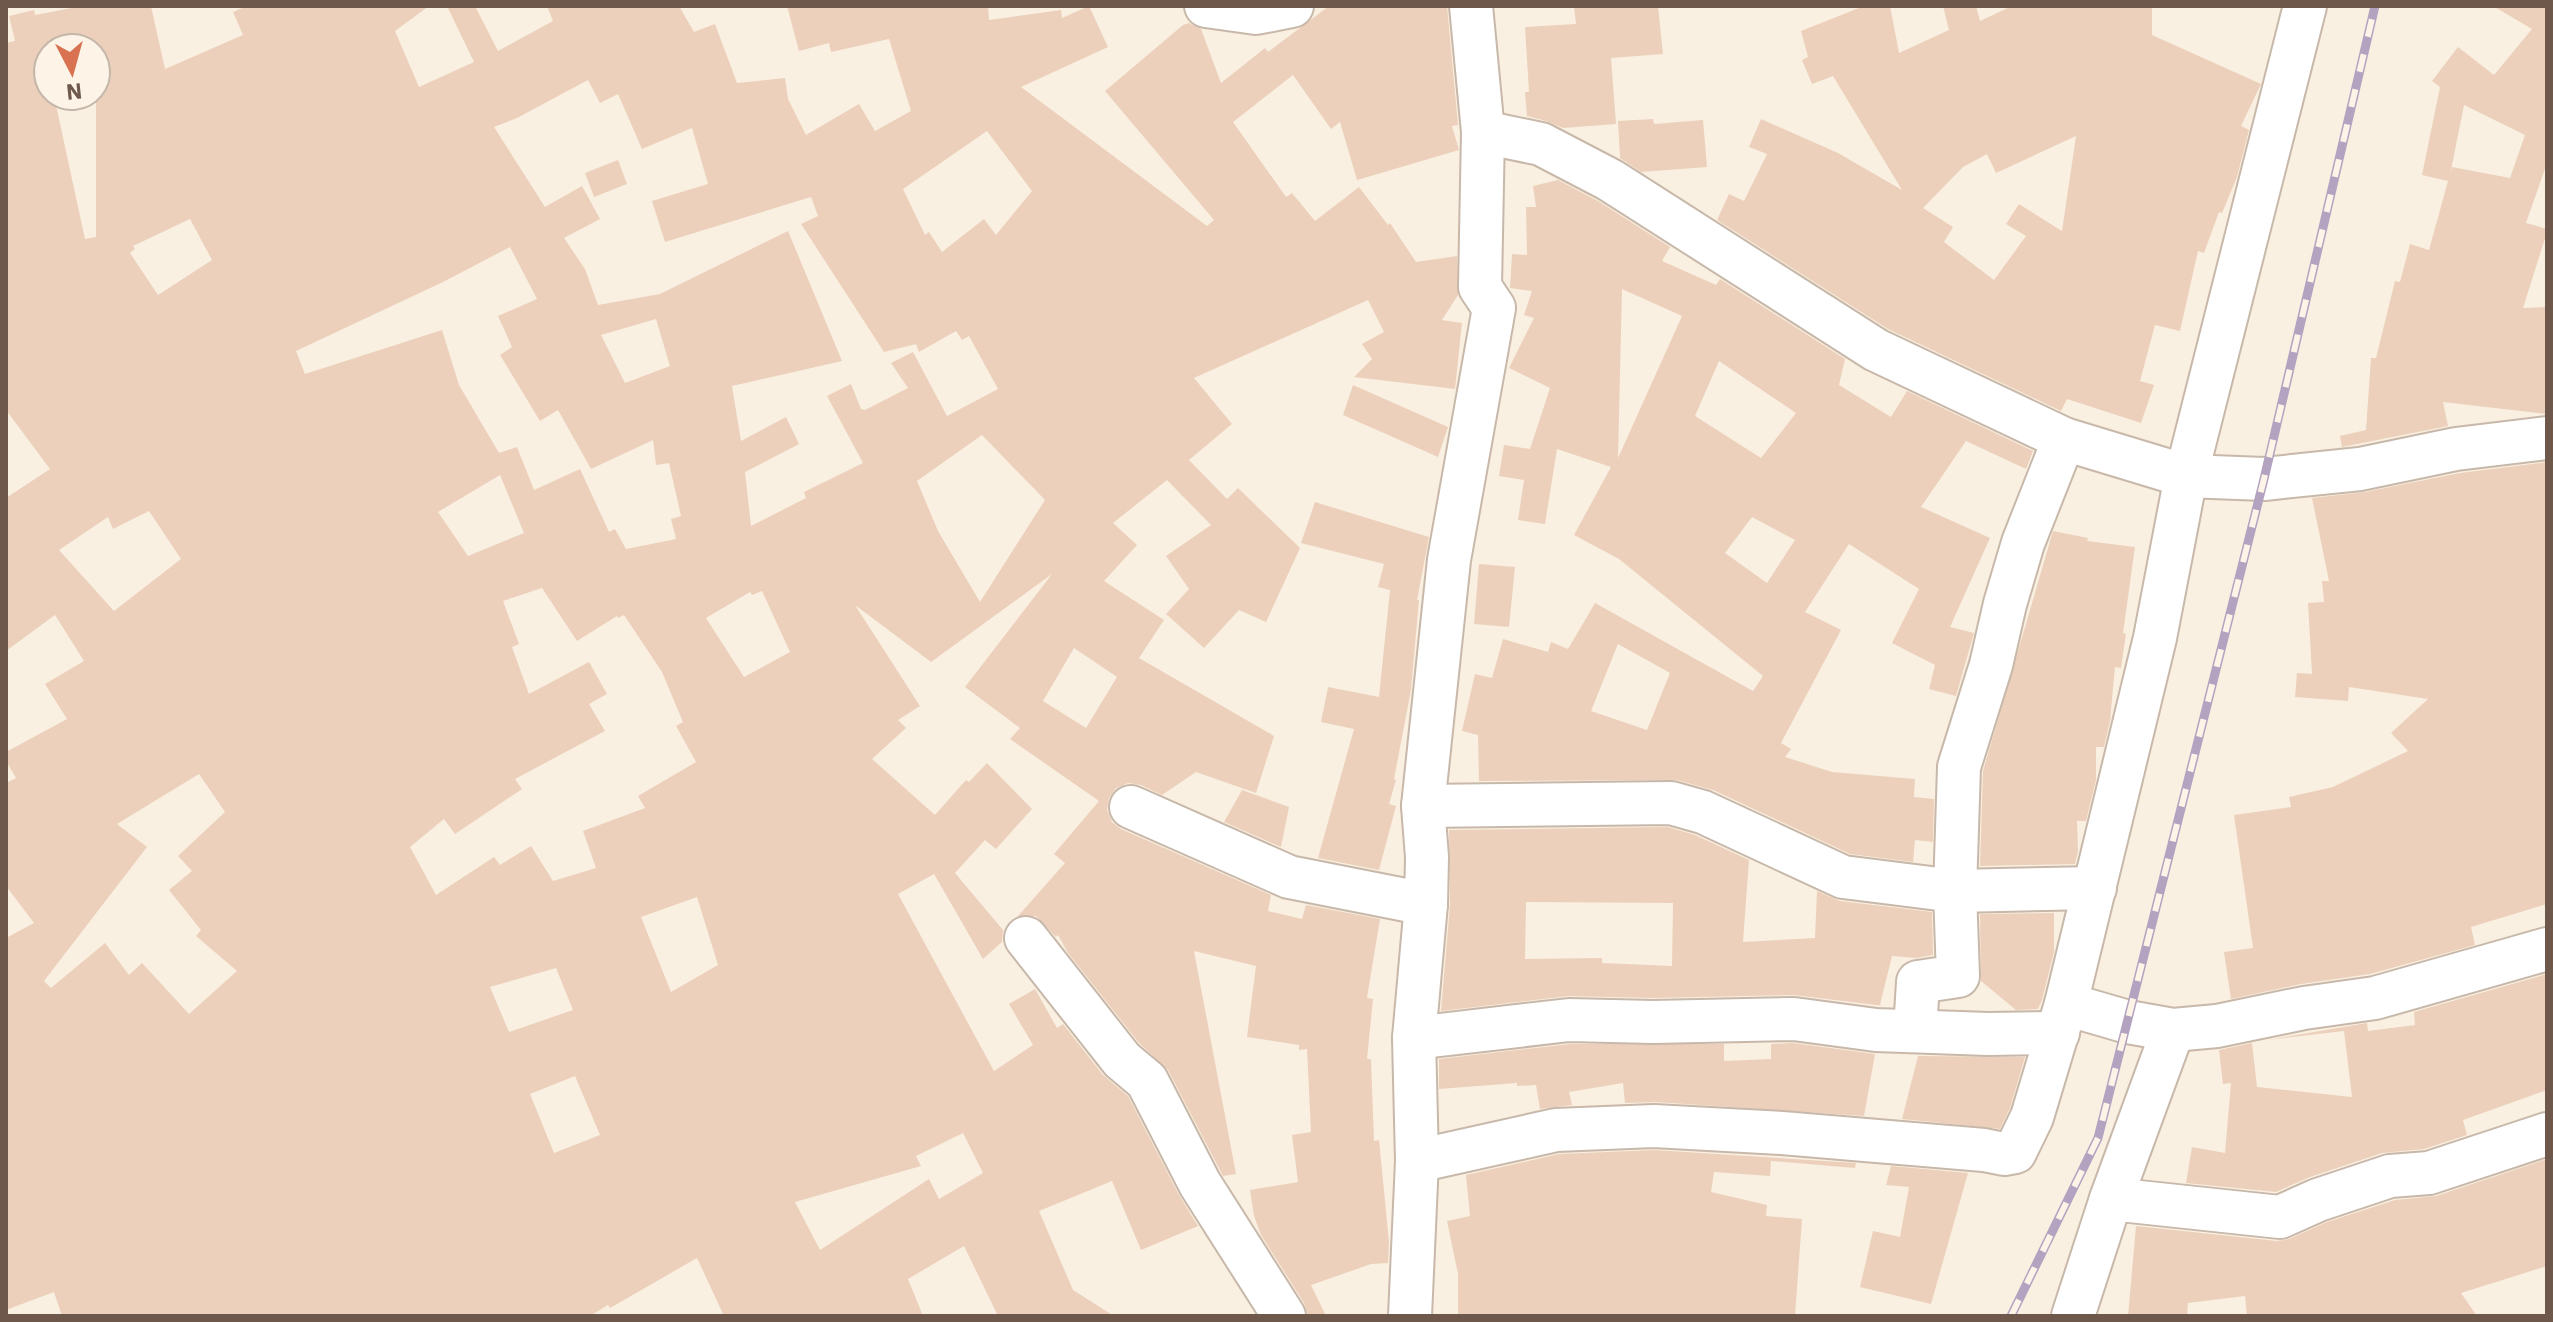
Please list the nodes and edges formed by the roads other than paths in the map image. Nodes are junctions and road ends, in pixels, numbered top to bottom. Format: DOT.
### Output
graph roads {
  1 [pos="1206,6"];
  2 [pos="1292,6"];
  3 [pos="1471,6"];
  4 [pos="2305,6"];
  5 [pos="1483,132"];
  6 [pos="2547,438"];
  7 [pos="2064,439"];
  8 [pos="2186,476"];
  9 [pos="1423,806"];
  10 [pos="1131,807"];
  11 [pos="2095,888"];
  12 [pos="1955,891"];
  13 [pos="1426,904"];
  14 [pos="1026,938"];
  15 [pos="2546,953"];
  16 [pos="2062,1019"];
  17 [pos="2173,1030"];
  18 [pos="1915,1031"];
  19 [pos="1414,1038"];
  20 [pos="2547,1134"];
  21 [pos="1417,1161"];
  22 [pos="2111,1199"];
  23 [pos="1284,1316"];
  24 [pos="1410,1316"];
  25 [pos="2073,1316"];
  1 -- 2 [label="street"];
  3 -- 5 [label="street"];
  4 -- 8 [label="street"];
  5 -- 7 [label="street"];
  5 -- 9 [label="street"];
  6 -- 8 [label="street"];
  7 -- 8 [label="street"];
  7 -- 12 [label="street"];
  8 -- 11 [label="street"];
  9 -- 12 [label="street"];
  9 -- 13 [label="street"];
  10 -- 13 [label="street"];
  11 -- 12 [label="street"];
  11 -- 16 [label="street"];
  12 -- 18 [label="street"];
  13 -- 19 [label="street"];
  14 -- 23 [label="street"];
  15 -- 17 [label="street"];
  16 -- 17 [label="street"];
  16 -- 18 [label="street"];
  16 -- 21 [label="street"];
  17 -- 22 [label="street"];
  18 -- 19 [label="street"];
  19 -- 21 [label="street"];
  20 -- 22 [label="street"];
  21 -- 24 [label="street"];
  22 -- 25 [label="street"];
}
